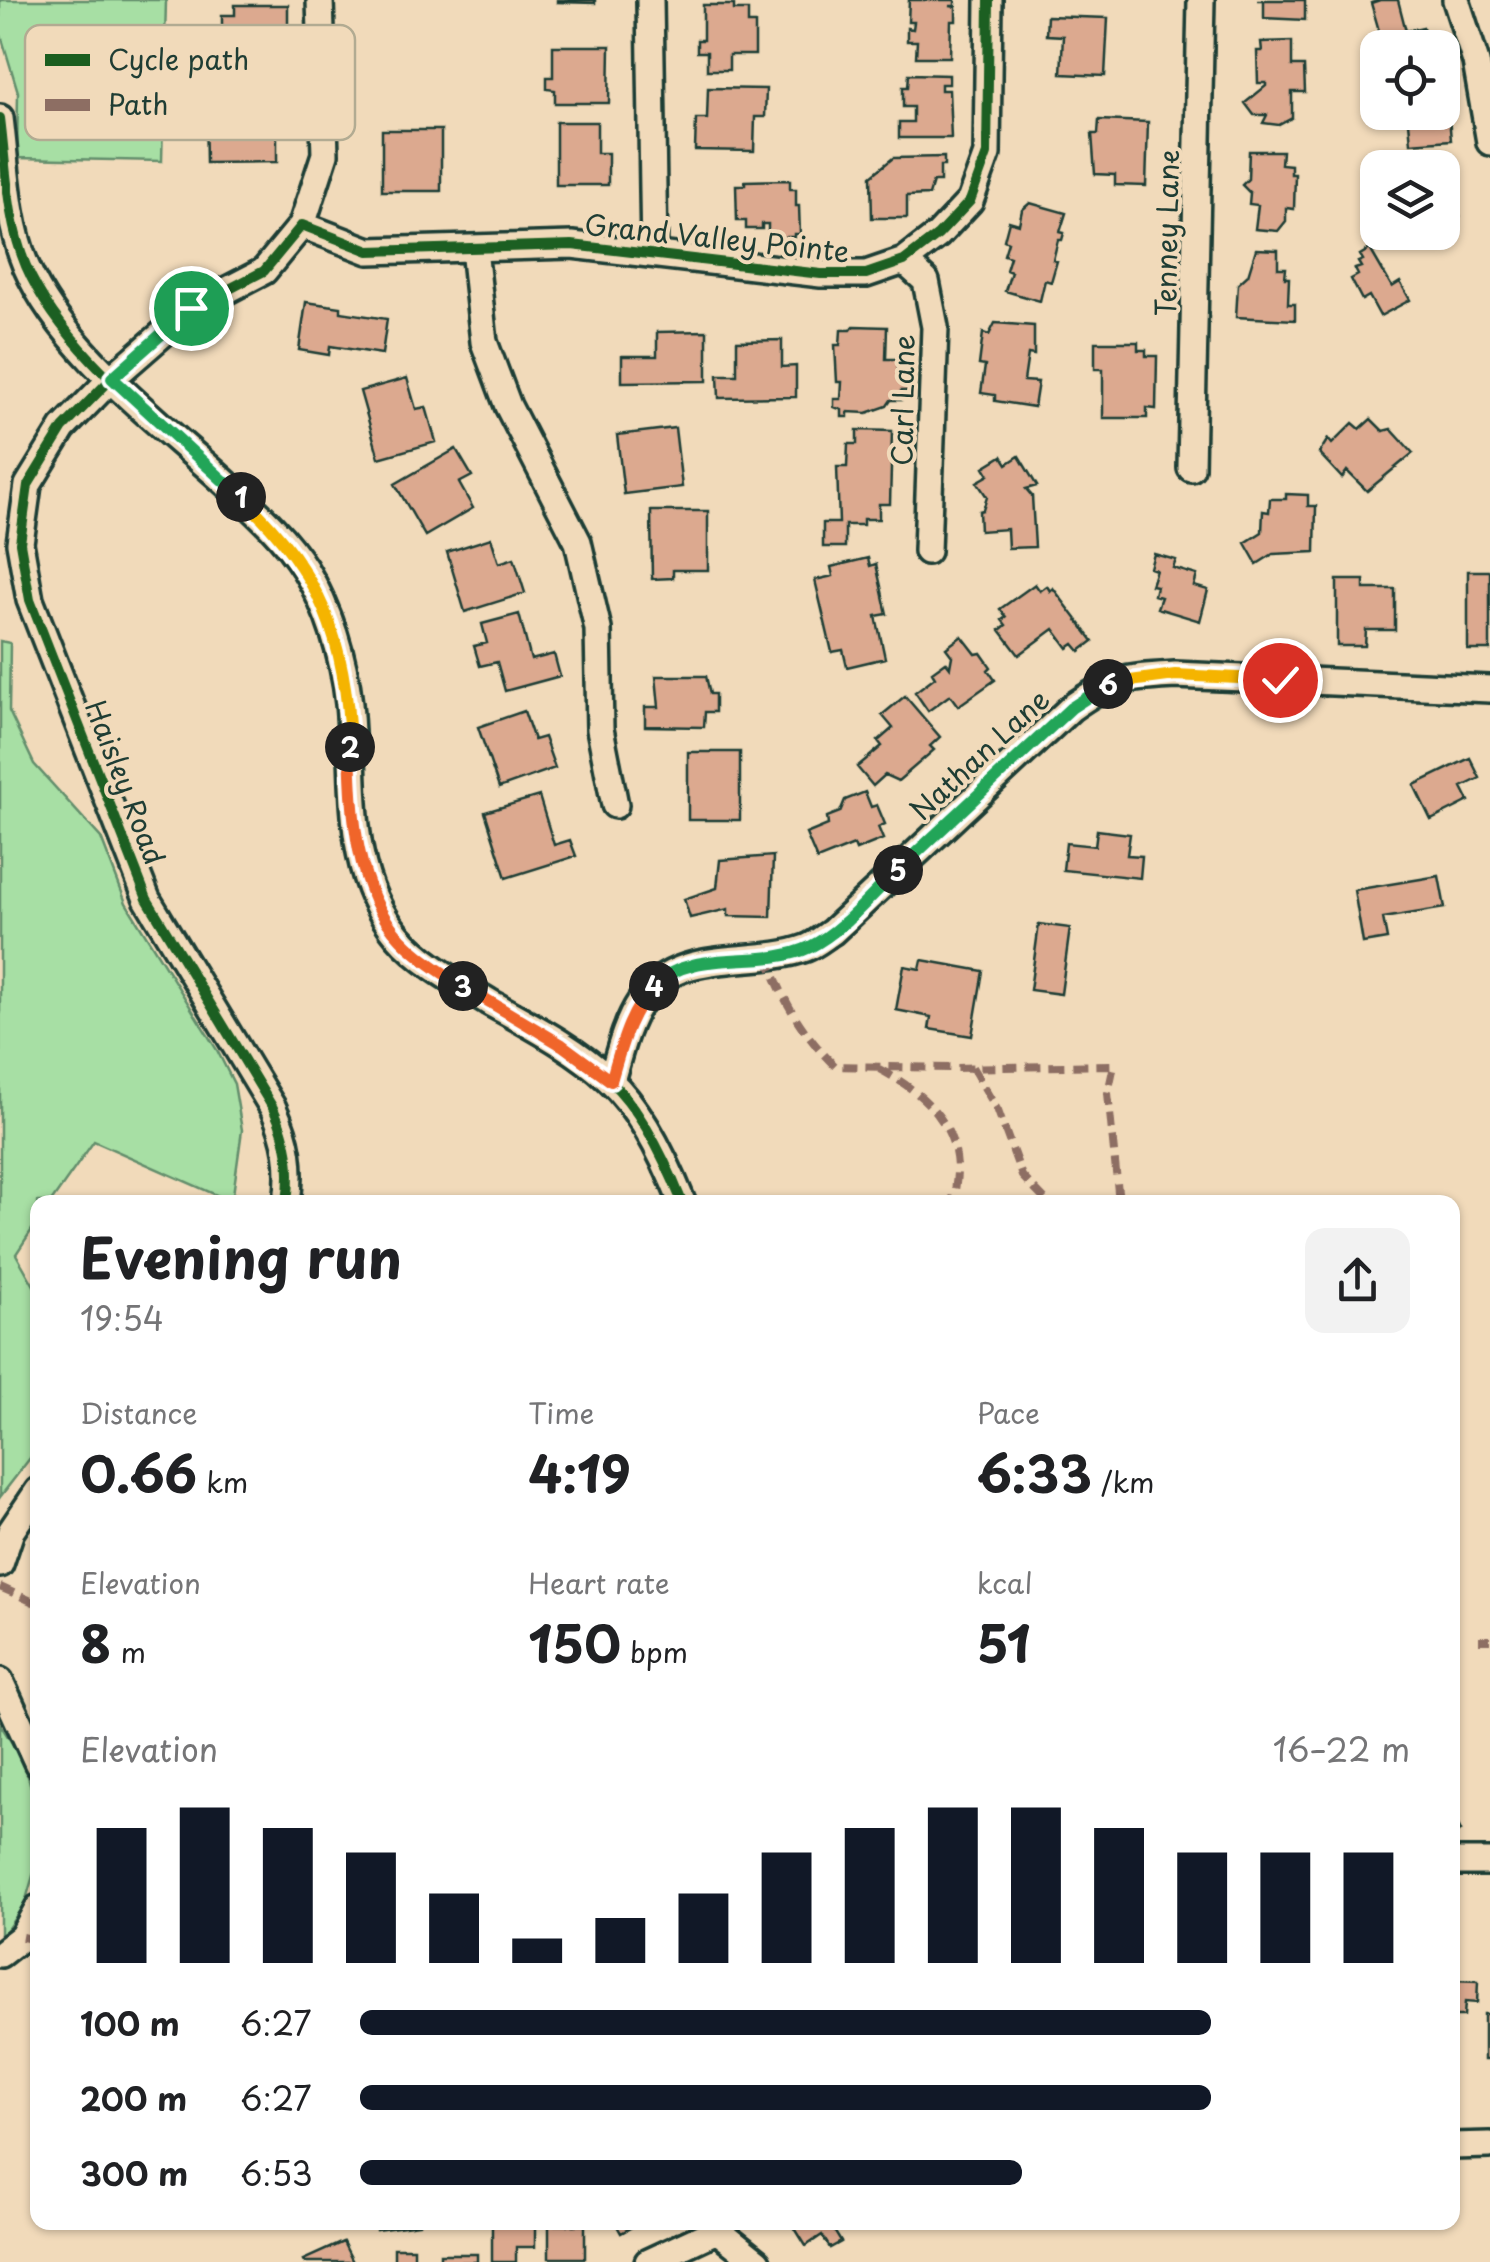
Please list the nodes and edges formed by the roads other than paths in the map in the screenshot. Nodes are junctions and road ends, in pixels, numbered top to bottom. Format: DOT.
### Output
graph roads {
  1 [pos="320,0"];
  2 [pos="650,0"];
  3 [pos="989,0"];
  4 [pos="1200,0"];
  5 [pos="1456,0"];
  6 [pos="321,25"];
  7 [pos="0,118"];
  8 [pos="325,140"];
  9 [pos="1490,142"];
  10 [pos="302,224"];
  11 [pos="474,249"];
  12 [pos="654,254"];
  13 [pos="904,262"];
  14 [pos="112,378"];
  15 [pos="1191,468"];
  16 [pos="10,542"];
  17 [pos="927,551"];
  18 [pos="1490,689"];
  19 [pos="614,806"];
  20 [pos="611,1081"];
  21 [pos="288,1195"];
  22 [pos="679,1195"];
  23 [pos="30,1503"];
  24 [pos="0,1564"];
  25 [pos="0,1681"];
  26 [pos="30,1748"];
  27 [pos="1460,1862"];
  28 [pos="1490,1862"];
  29 [pos="30,1922"];
  30 [pos="0,1954"];
  31 [pos="1490,2145"];
  32 [pos="1460,2146"];
  33 [pos="708,2230"];
  34 [pos="720,2230"];
  35 [pos="648,2262"];
  36 [pos="757,2262"];
  1 -- 6 [label="street"];
  2 -- 12 [label="street"];
  3 -- 13 [label="street, Grand Valley Pointe"];
  4 -- 15 [label="street, Tenney Lane"];
  5 -- 9 [label="street"];
  7 -- 14 [label="street"];
  8 -- 10 [label="street"];
  10 -- 11 [label="street, Grand Valley Pointe"];
  10 -- 14 [label="street"];
  11 -- 12 [label="street, Grand Valley Pointe"];
  11 -- 19 [label="street"];
  12 -- 13 [label="street, Grand Valley Pointe"];
  13 -- 17 [label="street, Carl Lane"];
  14 -- 16 [label="street, Haisley Road"];
  14 -- 20 [label="street"];
  16 -- 21 [label="street, Haisley Road"];
  18 -- 20 [label="street, Nathan Lane"];
  20 -- 22 [label="street"];
  23 -- 24 [label="street"];
  25 -- 26 [label="street"];
  27 -- 28 [label="street"];
  29 -- 30 [label="street"];
  31 -- 32 [label="street"];
  33 -- 35 [label="street"];
  34 -- 36 [label="street"];
}
